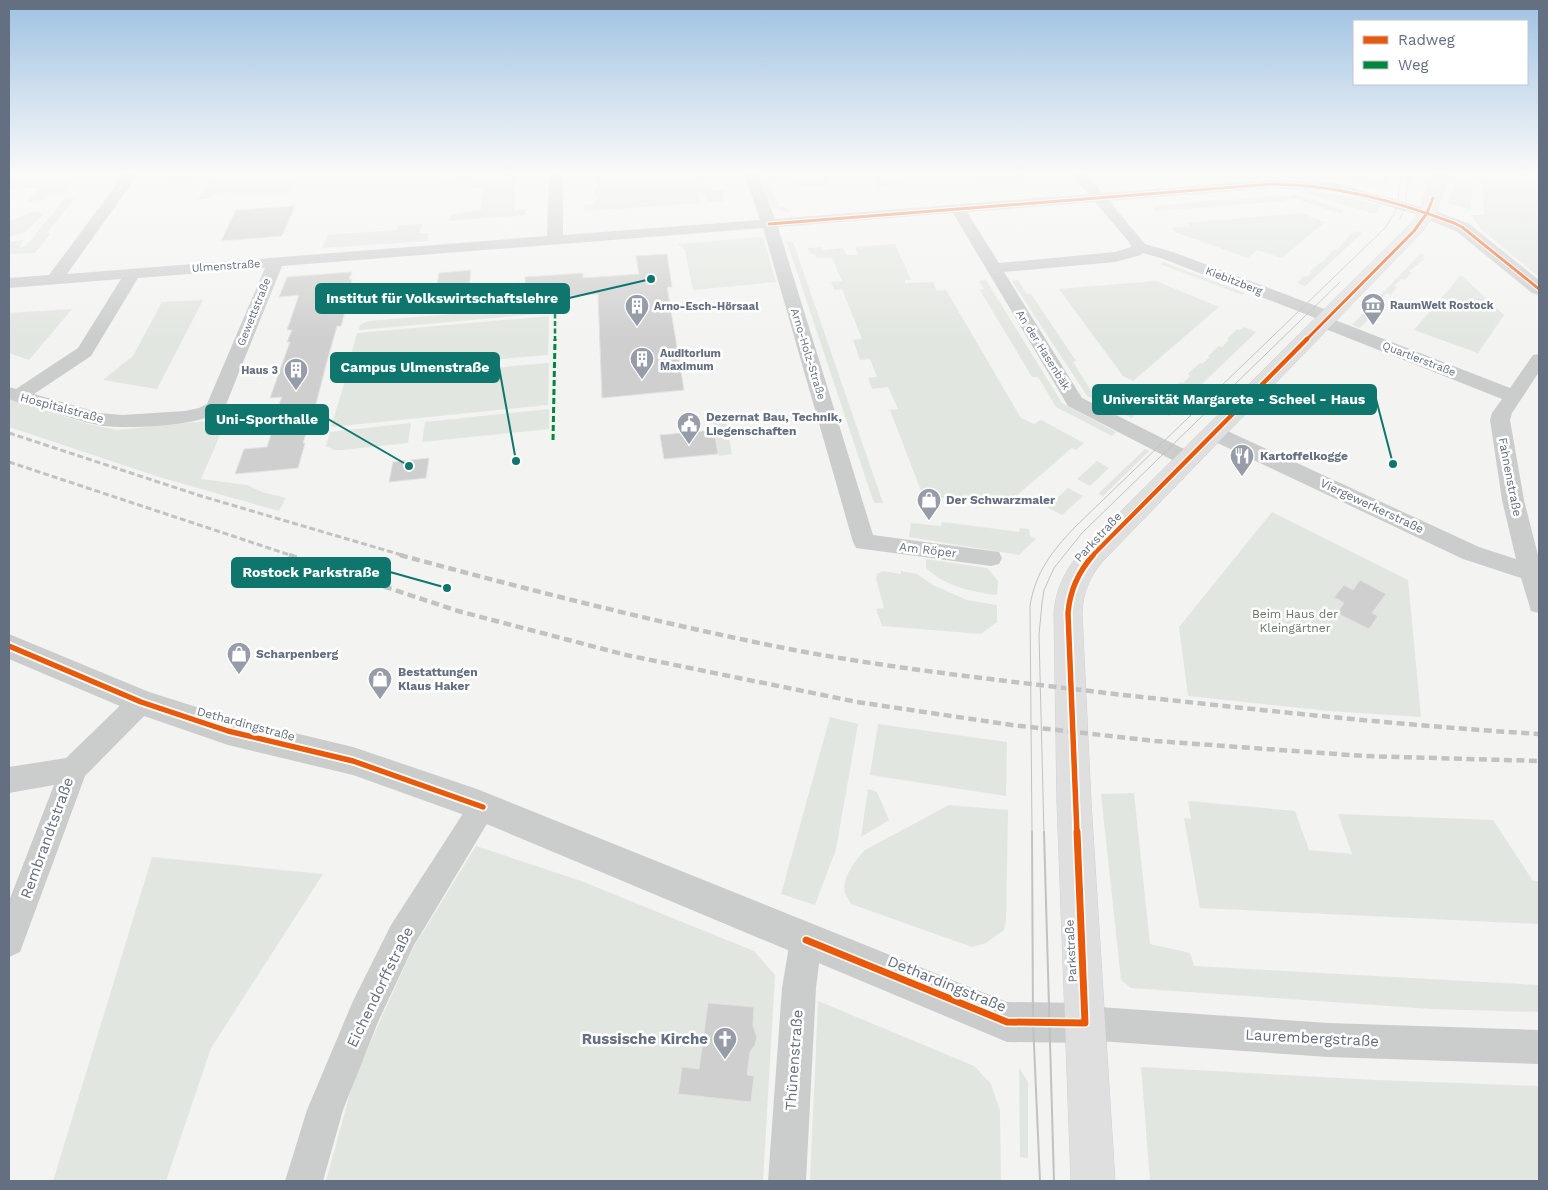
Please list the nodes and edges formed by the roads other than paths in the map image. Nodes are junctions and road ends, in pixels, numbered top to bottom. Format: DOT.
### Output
graph roads {
  1 [pos="91,229"];
  2 [pos="555,229"];
  3 [pos="712,229"];
  4 [pos="770,229"];
  5 [pos="970,229"];
  6 [pos="1126,229"];
  7 [pos="1415,229"];
  8 [pos="1464,229"];
  9 [pos="555,241"];
  10 [pos="1139,247"];
  11 [pos="275,262"];
  12 [pos="993,268"];
  13 [pos="133,274"];
  14 [pos="54,280"];
  15 [pos="9,283"];
  16 [pos="1539,289"];
  17 [pos="1326,320"];
  18 [pos="1539,359"];
  19 [pos="14,395"];
  20 [pos="1514,396"];
  21 [pos="205,413"];
  22 [pos="1214,433"];
  23 [pos="1187,459"];
  24 [pos="864,542"];
  25 [pos="992,558"];
  26 [pos="1532,573"];
  27 [pos="1539,604"];
  28 [pos="9,646"];
  29 [pos="141,702"];
  30 [pos="73,769"];
  31 [pos="9,780"];
  32 [pos="483,807"];
  33 [pos="806,940"];
  34 [pos="9,941"];
  35 [pos="1085,1023"];
  36 [pos="1539,1047"];
  37 [pos="304,1181"];
  38 [pos="787,1181"];
  39 [pos="1093,1181"];
  1 -- 14 [label="street"];
  2 -- 9 [label="street"];
  3 -- 9 [label="street, Ulmenstraße"];
  4 -- 24 [label="street, Arno-Holz-Straße"];
  5 -- 12 [label="street, An der Hasenbäk"];
  6 -- 10 [label="street"];
  7 -- 17 [label="main road, Parkstraße"];
  8 -- 16 [label="street"];
  9 -- 11 [label="street, Ulmenstraße"];
  10 -- 12 [label="street"];
  10 -- 17 [label="street, Kiebitzberg"];
  11 -- 13 [label="street, Ulmenstraße"];
  11 -- 21 [label="street, Gewettstraße"];
  12 -- 23 [label="street, An der Hasenbäk"];
  13 -- 14 [label="street, Ulmenstraße"];
  13 -- 19 [label="street"];
  14 -- 15 [label="street, Ulmenstraße"];
  17 -- 20 [label="street, Quartierstraße"];
  17 -- 22 [label="main road, Parkstraße"];
  18 -- 20 [label="street, Fahnenstraße"];
  19 -- 21 [label="street, Hospitalstraße"];
  20 -- 26 [label="street, Fahnenstraße"];
  22 -- 23 [label="main road, Parkstraße"];
  22 -- 26 [label="street, Viergewerkerstraße"];
  23 -- 35 [label="main road, Parkstraße"];
  24 -- 25 [label="street, Am Röper"];
  26 -- 27 [label="street, Fahnenstraße"];
  28 -- 29 [label="street, Dethardingstraße"];
  29 -- 30 [label="street, Rembrandtstraße"];
  29 -- 32 [label="street, Dethardingstraße"];
  30 -- 31 [label="street"];
  30 -- 34 [label="street, Rembrandtstraße"];
  32 -- 33 [label="street, Dethardingstraße"];
  32 -- 37 [label="street, Eichendorffstraße"];
  33 -- 35 [label="street, Dethardingstraße"];
  33 -- 38 [label="street, Thünenstraße"];
  35 -- 36 [label="street, Laurembergstraße"];
  35 -- 39 [label="main road, Parkstraße"];
}
